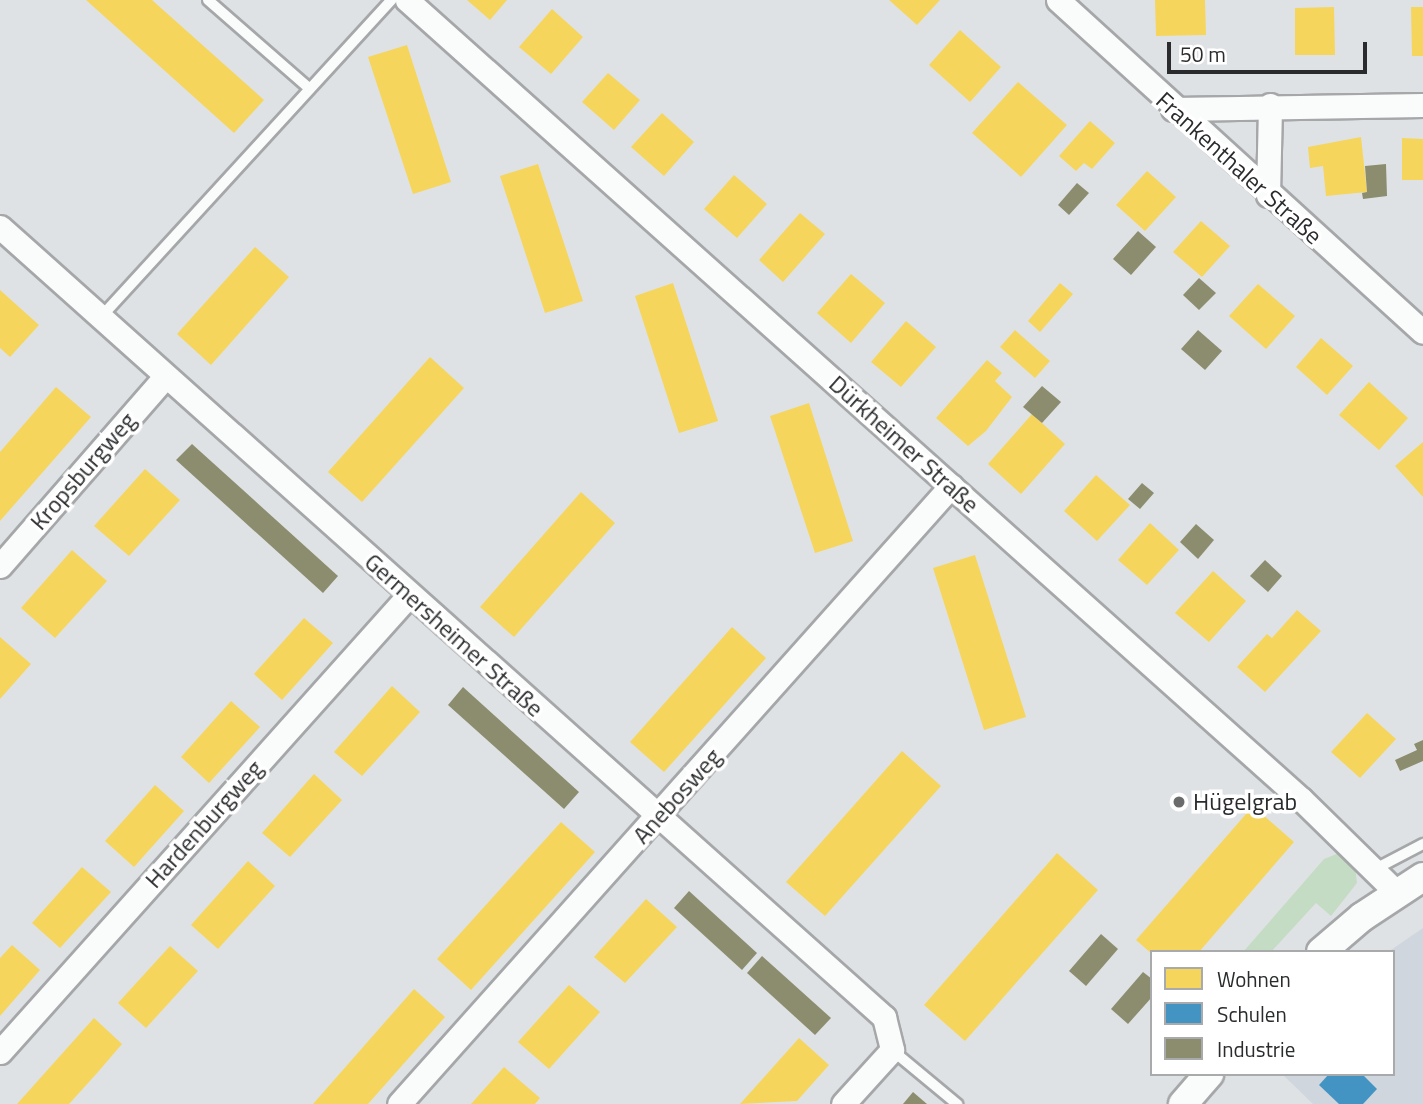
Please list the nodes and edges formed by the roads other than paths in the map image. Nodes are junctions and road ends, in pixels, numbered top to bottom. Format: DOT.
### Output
graph roads {
  1 [pos="208,0"];
  2 [pos="391,0"];
  3 [pos="407,0"];
  4 [pos="1058,0"];
  5 [pos="310,89"];
  6 [pos="1270,105"];
  7 [pos="1423,105"];
  8 [pos="1173,109"];
  9 [pos="1268,195"];
  10 [pos="0,228"];
  11 [pos="101,317"];
  12 [pos="1423,332"];
  13 [pos="166,376"];
  14 [pos="951,486"];
  15 [pos="0,566"];
  16 [pos="409,595"];
  17 [pos="659,817"];
  18 [pos="1423,844"];
  19 [pos="1377,868"];
  20 [pos="1423,877"];
  21 [pos="1396,892"];
  22 [pos="1324,950"];
  23 [pos="892,1049"];
  24 [pos="0,1052"];
  25 [pos="1207,1076"];
  26 [pos="400,1104"];
  27 [pos="843,1104"];
  28 [pos="957,1104"];
  29 [pos="1183,1104"];
  1 -- 5 [label="lane"];
  2 -- 5 [label="lane"];
  3 -- 14 [label="street, Dürkheimer Straße"];
  4 -- 8 [label="street, Frankenthaler Straße"];
  5 -- 11 [label="lane"];
  6 -- 7 [label="street"];
  6 -- 8 [label="street"];
  6 -- 9 [label="street"];
  8 -- 9 [label="street, Frankenthaler Straße"];
  9 -- 12 [label="street, Frankenthaler Straße"];
  10 -- 11 [label="street, Germersheimer Straße"];
  11 -- 13 [label="street, Germersheimer Straße"];
  13 -- 15 [label="street, Kropsburgweg"];
  13 -- 16 [label="street, Germersheimer Straße"];
  14 -- 17 [label="street, Anebosweg"];
  14 -- 19 [label="street, Dürkheimer Straße"];
  16 -- 17 [label="street, Germersheimer Straße"];
  16 -- 24 [label="street, Hardenburgweg"];
  17 -- 23 [label="street, Germersheimer Straße"];
  17 -- 26 [label="street, Anebosweg"];
  18 -- 19 [label="lane"];
  19 -- 21 [label="street, Dürkheimer Straße"];
  20 -- 21 [label="street"];
  21 -- 22 [label="street"];
  23 -- 27 [label="street"];
  23 -- 28 [label="lane"];
  25 -- 29 [label="street"];
}
